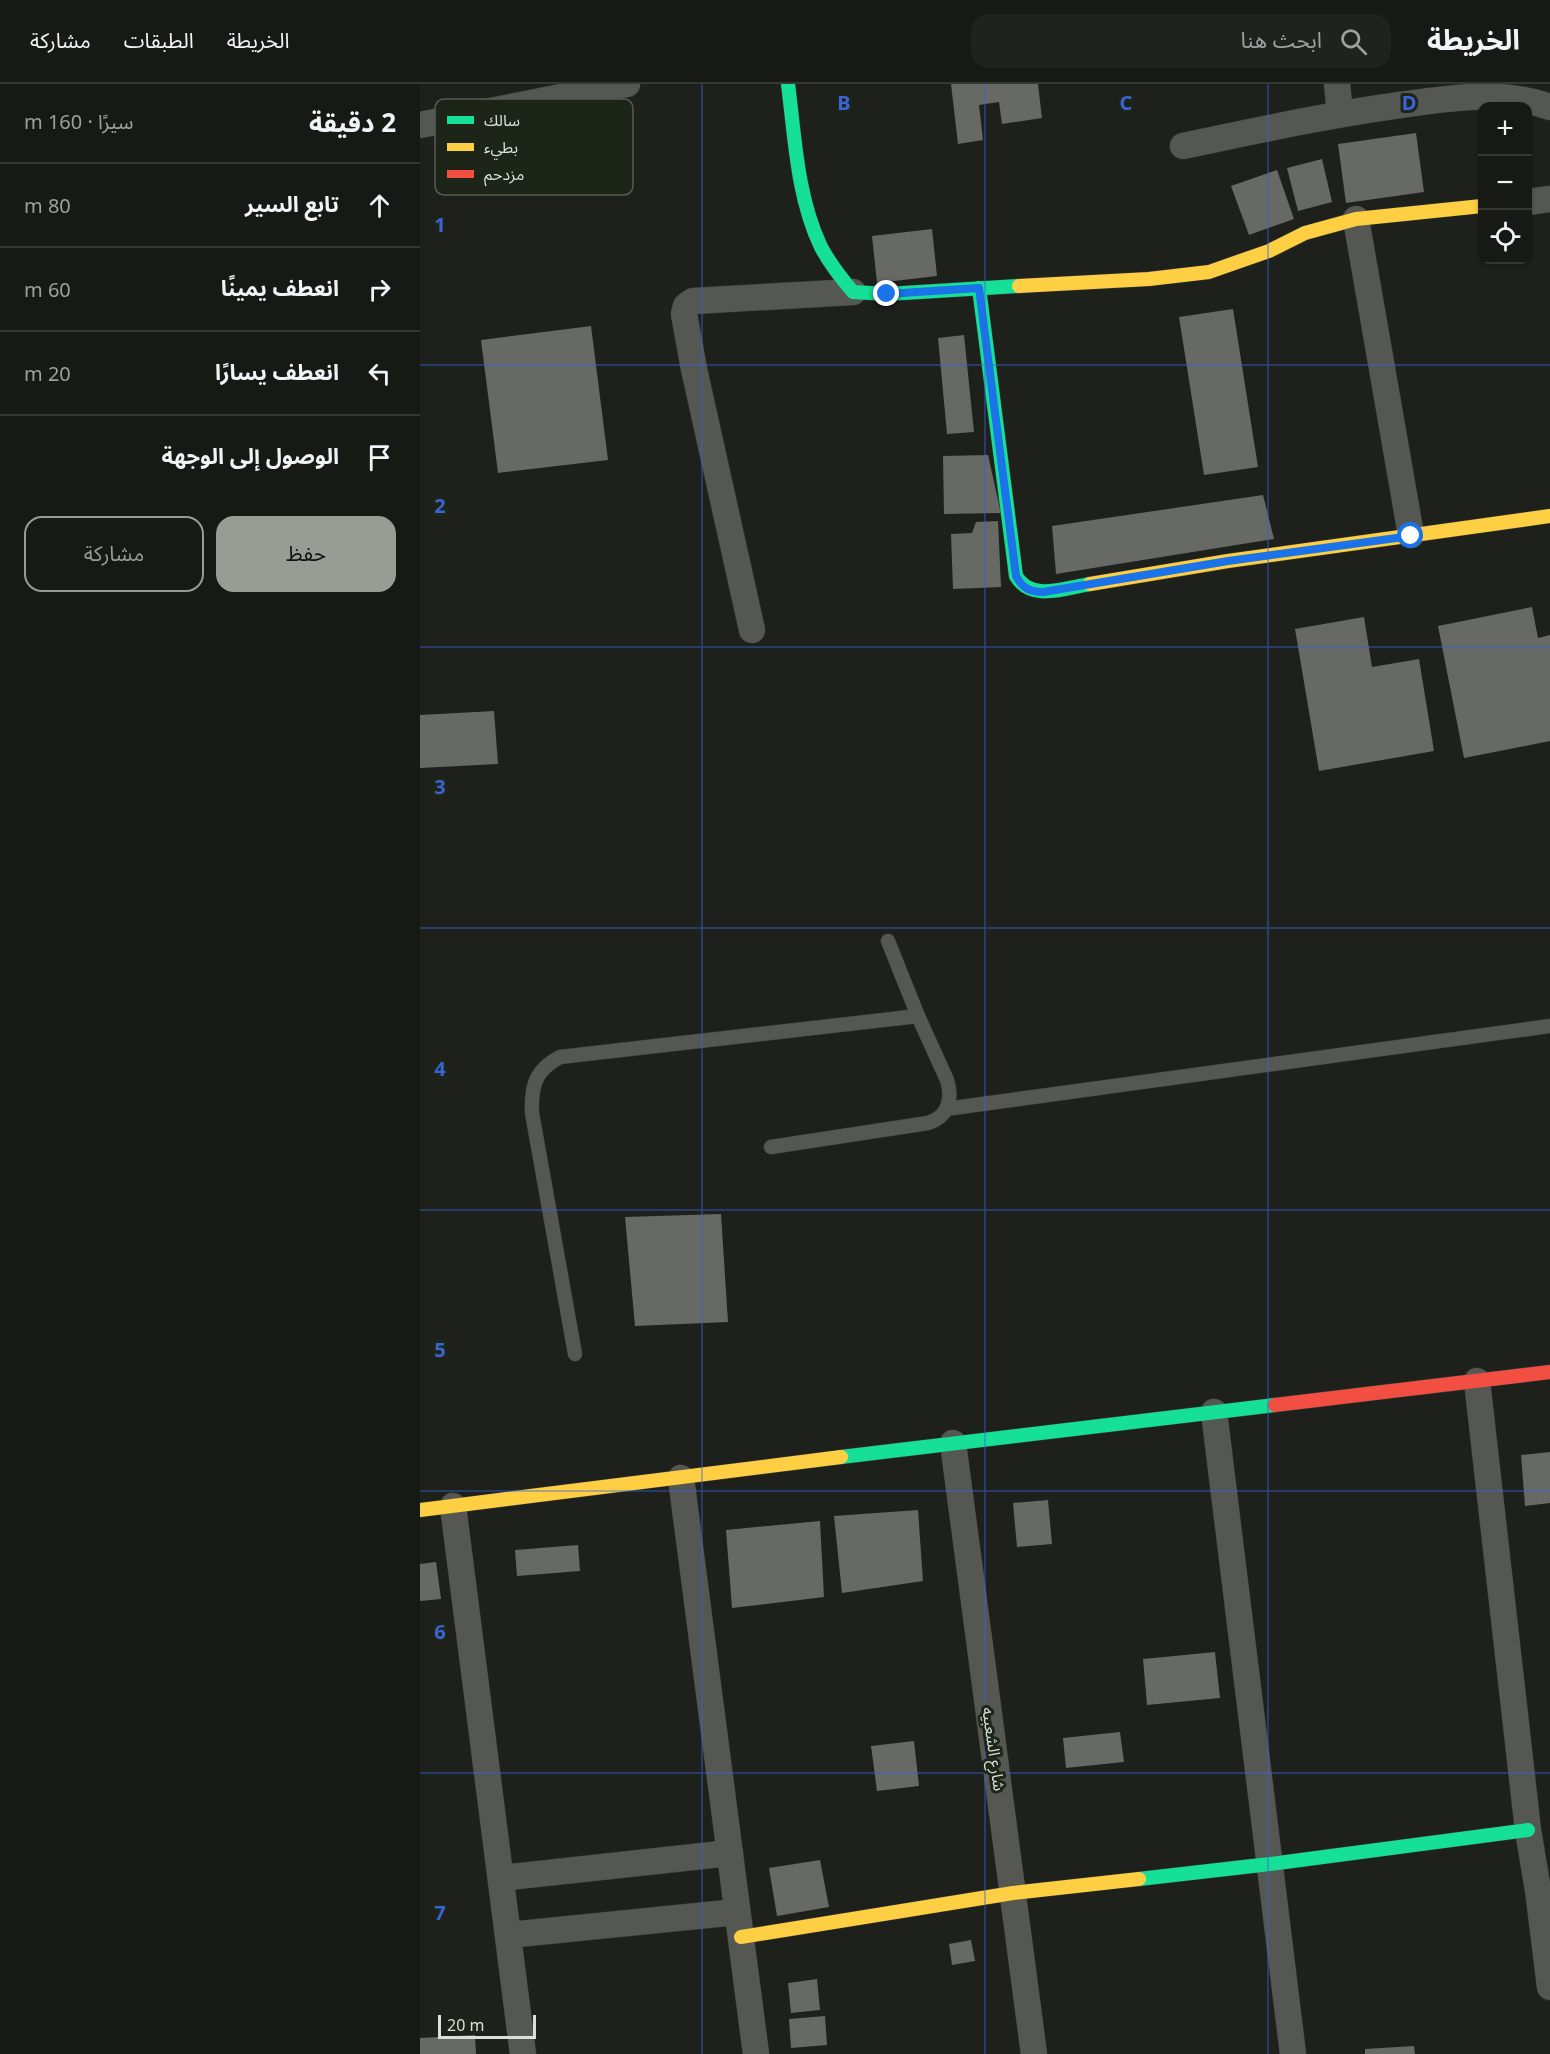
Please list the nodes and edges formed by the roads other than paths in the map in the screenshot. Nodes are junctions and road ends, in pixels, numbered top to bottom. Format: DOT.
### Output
graph roads {
  1 [pos="627,84"];
  2 [pos="788,84"];
  3 [pos="1337,84"];
  4 [pos="551,99"];
  5 [pos="1550,106"];
  6 [pos="1340,113"];
  7 [pos="435,122"];
  8 [pos="420,125"];
  9 [pos="1183,146"];
  10 [pos="1550,199"];
  11 [pos="1532,201"];
  12 [pos="1478,206"];
  13 [pos="1356,219"];
  14 [pos="979,288"];
  15 [pos="853,292"];
  16 [pos="1550,516"];
  17 [pos="1411,536"];
  18 [pos="752,630"];
  19 [pos="888,941"];
  20 [pos="918,1016"];
  21 [pos="1550,1026"];
  22 [pos="946,1109"];
  23 [pos="771,1147"];
  24 [pos="575,1354"];
  25 [pos="1550,1372"];
  26 [pos="1477,1381"];
  27 [pos="1214,1412"];
  28 [pos="953,1443"];
  29 [pos="681,1478"];
  30 [pos="453,1506"];
  31 [pos="420,1510"];
  32 [pos="1528,1830"];
  33 [pos="730,1853"];
  34 [pos="1270,1864"];
  35 [pos="501,1878"];
  36 [pos="1544,1889"];
  37 [pos="1013,1893"];
  38 [pos="737,1911"];
  39 [pos="508,1935"];
  40 [pos="741,1937"];
  41 [pos="1550,1987"];
  42 [pos="523,2054"];
  43 [pos="756,2054"];
  44 [pos="1034,2054"];
  45 [pos="1293,2054"];
  1 -- 4 [label="street"];
  2 -- 15 [label="street"];
  3 -- 6 [label="street"];
  5 -- 6 [label="street"];
  6 -- 9 [label="street"];
  7 -- 8 [label="street"];
  10 -- 11 [label="street"];
  12 -- 13 [label="street"];
  13 -- 14 [label="street"];
  13 -- 17 [label="street"];
  14 -- 15 [label="street"];
  14 -- 17 [label="street"];
  15 -- 18 [label="street"];
  16 -- 17 [label="street"];
  19 -- 20 [label="lane"];
  20 -- 22 [label="lane"];
  20 -- 24 [label="lane"];
  21 -- 22 [label="lane"];
  22 -- 23 [label="lane"];
  25 -- 26 [label="street"];
  26 -- 27 [label="street"];
  26 -- 32 [label="street"];
  27 -- 28 [label="street"];
  27 -- 34 [label="street"];
  28 -- 29 [label="street"];
  28 -- 37 [label="street, شارع الشعبيه"];
  29 -- 30 [label="street"];
  29 -- 33 [label="street"];
  30 -- 31 [label="street"];
  30 -- 35 [label="street"];
  32 -- 34 [label="street"];
  32 -- 36 [label="street"];
  33 -- 35 [label="street"];
  33 -- 38 [label="street"];
  34 -- 37 [label="street"];
  34 -- 45 [label="street"];
  35 -- 39 [label="street"];
  36 -- 41 [label="street"];
  37 -- 40 [label="street"];
  37 -- 44 [label="street, شارع الشعبيه"];
  38 -- 39 [label="street"];
  38 -- 40 [label="street"];
  39 -- 42 [label="street"];
  40 -- 43 [label="street"];
}
